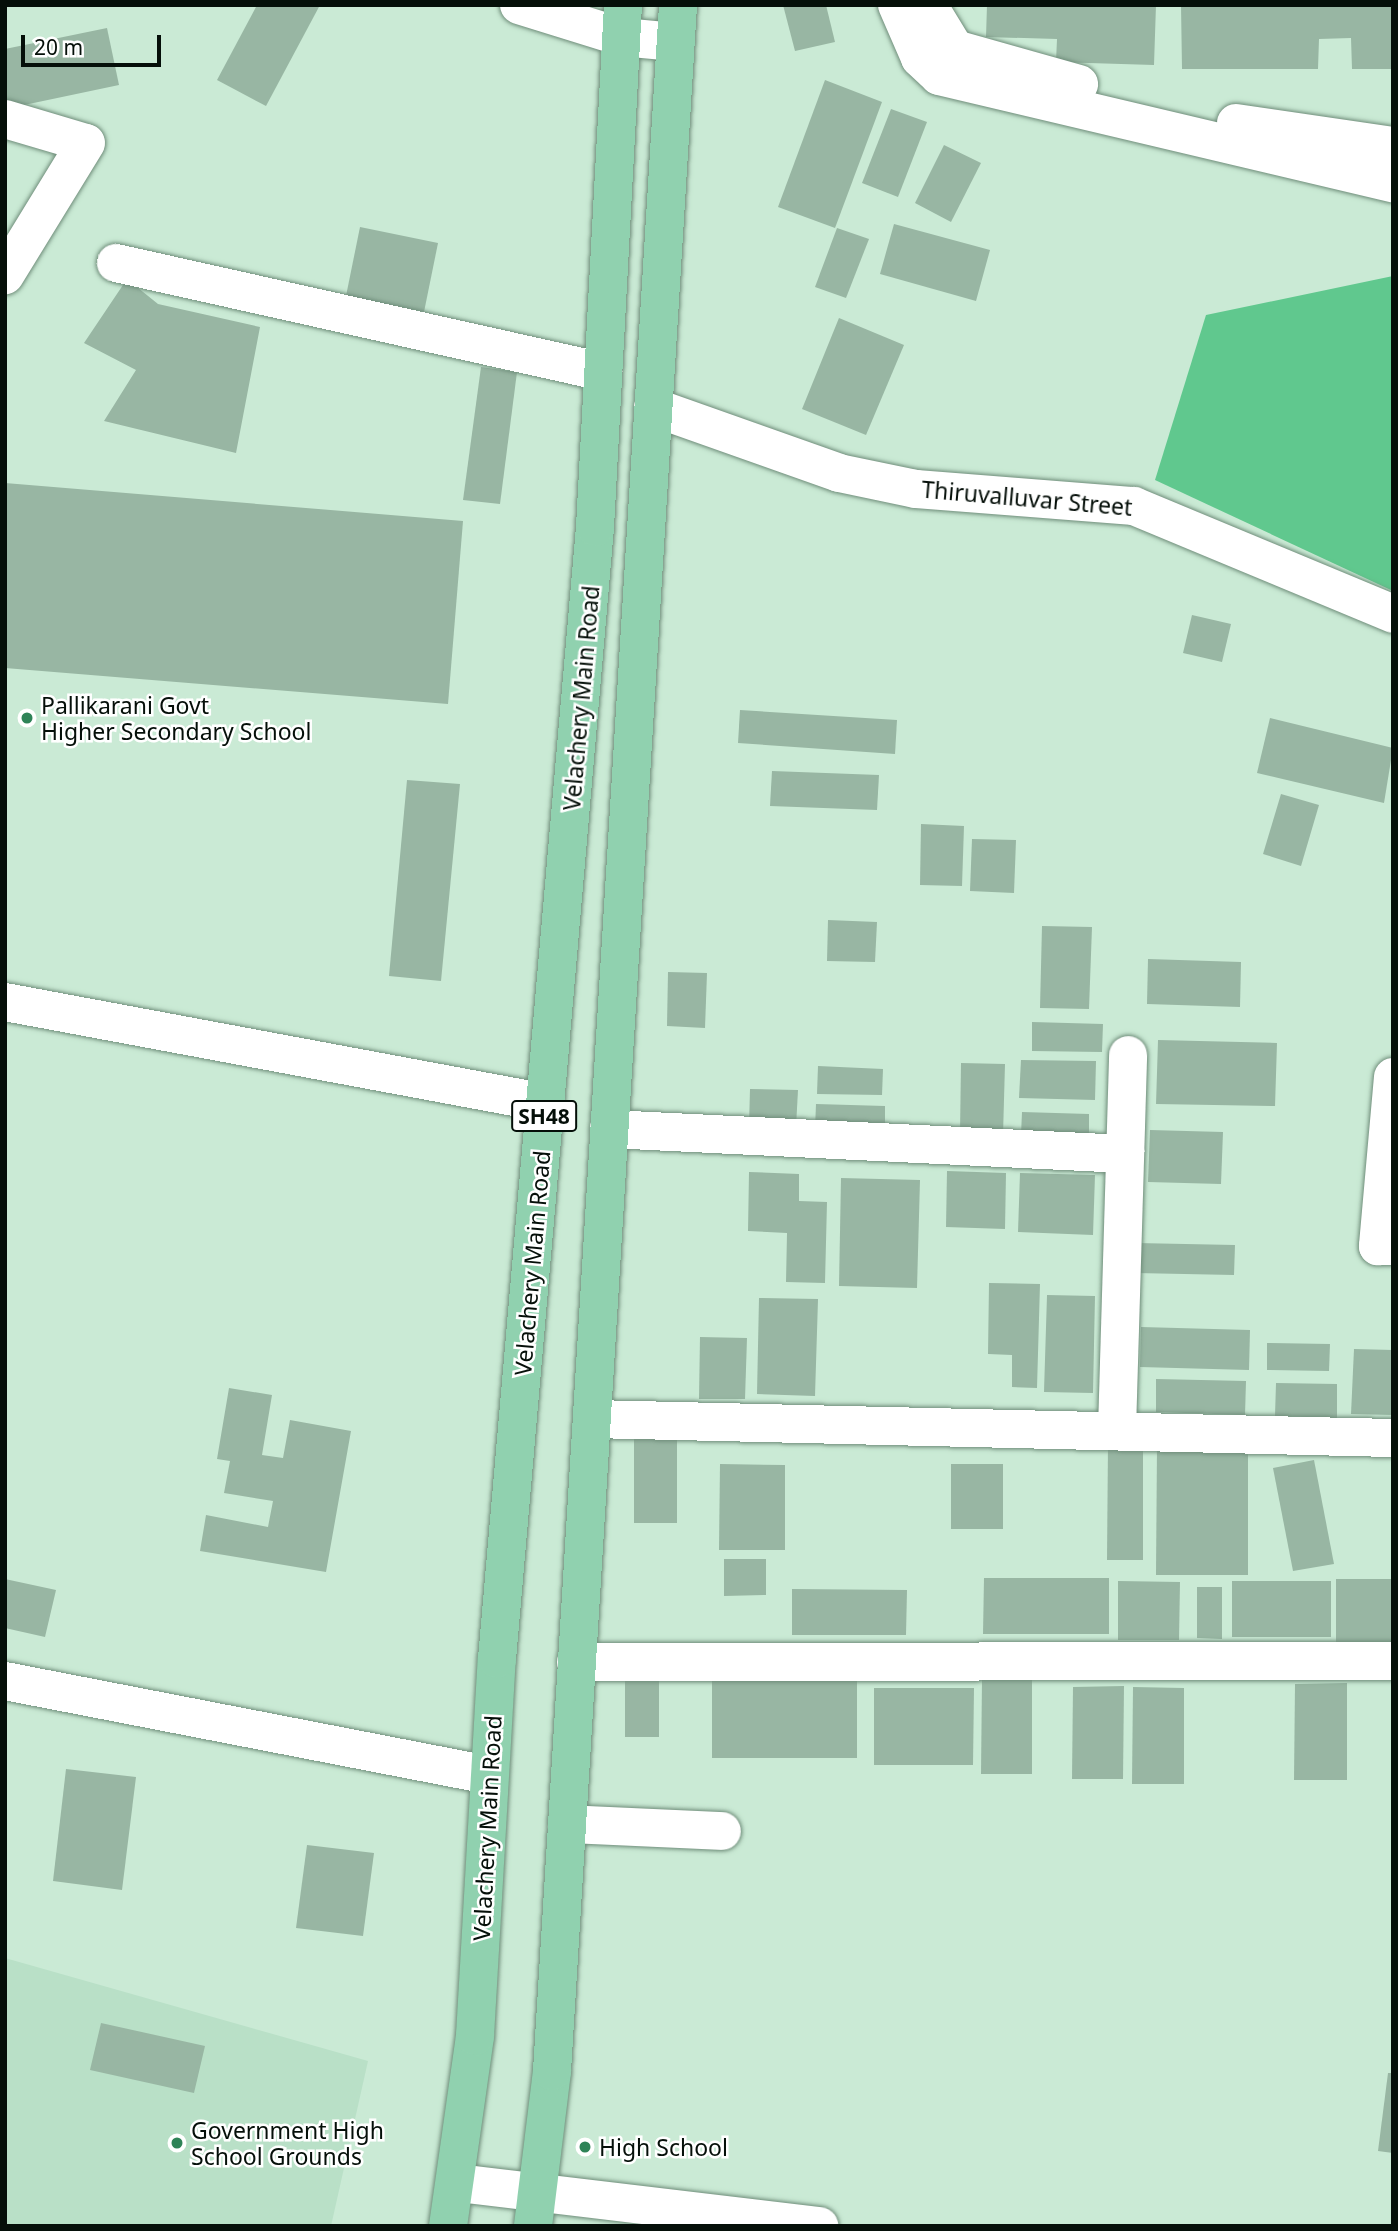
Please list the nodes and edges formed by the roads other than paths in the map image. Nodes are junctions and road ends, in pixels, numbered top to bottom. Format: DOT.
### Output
graph roads {
  1 [pos="519,5"];
  2 [pos="897,5"];
  3 [pos="928,5"];
  4 [pos="623,21"];
  5 [pos="677,24"];
  6 [pos="5,119"];
  7 [pos="1393,146"];
  8 [pos="1393,183"];
  9 [pos="116,263"];
  10 [pos="5,275"];
  11 [pos="603,372"];
  12 [pos="653,407"];
  13 [pos="1393,614"];
  14 [pos="5,1002"];
  15 [pos="1128,1055"];
  16 [pos="1393,1077"];
  17 [pos="546,1103"];
  18 [pos="609,1129"];
  19 [pos="1125,1154"];
  20 [pos="1393,1246"];
  21 [pos="592,1419"];
  22 [pos="1117,1430"];
  23 [pos="1393,1438"];
  24 [pos="1393,1661"];
  25 [pos="576,1662"];
  26 [pos="5,1681"];
  27 [pos="489,1775"];
  28 [pos="567,1824"];
  29 [pos="722,1831"];
  30 [pos="458,2183"];
  31 [pos="534,2210"];
  32 [pos="448,2226"];
  33 [pos="819,2226"];
  1 -- 4 [label="street"];
  2 -- 8 [label="street"];
  3 -- 7 [label="street"];
  4 -- 5 [label="street"];
  4 -- 11 [label="main road, Velachery Main Road / SH48"];
  5 -- 12 [label="main road, SH48"];
  6 -- 10 [label="street"];
  9 -- 11 [label="street"];
  11 -- 17 [label="main road, Velachery Main Road / SH48"];
  12 -- 13 [label="street, Thiruvalluvar Street"];
  12 -- 18 [label="main road, SH48"];
  14 -- 17 [label="street"];
  15 -- 19 [label="street"];
  16 -- 20 [label="street"];
  17 -- 27 [label="main road, Velachery Main Road / SH48"];
  18 -- 19 [label="street"];
  18 -- 21 [label="main road, SH48"];
  19 -- 22 [label="street"];
  21 -- 22 [label="street"];
  21 -- 25 [label="main road, SH48"];
  22 -- 23 [label="street"];
  24 -- 25 [label="street"];
  25 -- 28 [label="main road, SH48"];
  26 -- 27 [label="street"];
  27 -- 30 [label="main road, Velachery Main Road / SH48"];
  28 -- 29 [label="street"];
  28 -- 31 [label="main road, SH48"];
  30 -- 31 [label="street"];
  30 -- 32 [label="main road, Velachery Main Road / SH48"];
  31 -- 33 [label="street"];
}
